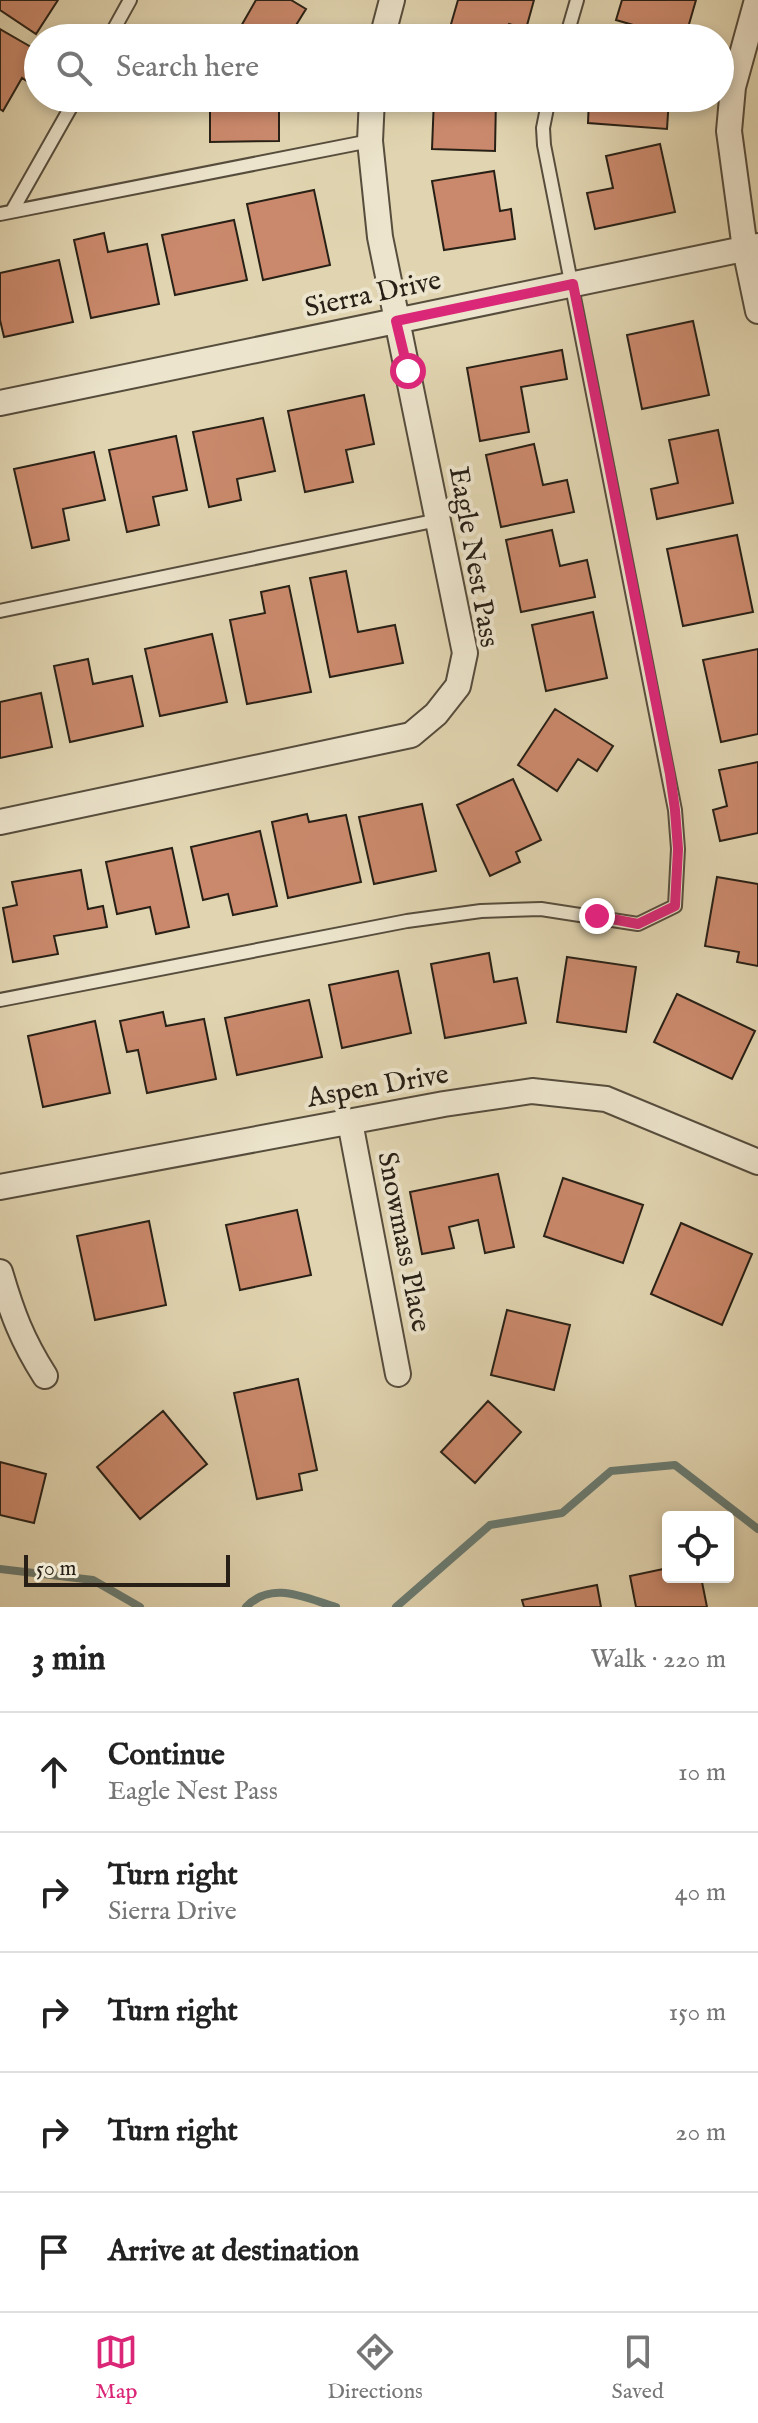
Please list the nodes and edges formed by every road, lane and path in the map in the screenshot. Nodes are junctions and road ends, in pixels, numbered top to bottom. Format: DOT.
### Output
graph roads {
  1 [pos="130,0"];
  2 [pos="392,0"];
  3 [pos="577,0"];
  4 [pos="757,0"];
  5 [pos="117,24"];
  6 [pos="386,24"];
  7 [pos="570,24"];
  8 [pos="734,83"];
  9 [pos="67,112"];
  10 [pos="371,112"];
  11 [pos="546,112"];
  12 [pos="731,112"];
  13 [pos="370,141"];
  14 [pos="6,212"];
  15 [pos="751,248"];
  16 [pos="573,284"];
  17 [pos="758,311"];
  18 [pos="396,321"];
  19 [pos="0,403"];
  20 [pos="438,520"];
  21 [pos="0,611"];
  22 [pos="0,822"];
  23 [pos="0,1000"];
  24 [pos="350,1122"];
  25 [pos="757,1158"];
  26 [pos="0,1187"];
  27 [pos="0,1272"];
  28 [pos="398,1374"];
  29 [pos="45,1376"];
  1 -- 5 [label="lane"];
  2 -- 6 [label="street"];
  3 -- 7 [label="lane"];
  4 -- 8 [label="street"];
  9 -- 14 [label="lane"];
  10 -- 13 [label="street, Eagle Nest Pass"];
  11 -- 16 [label="lane"];
  12 -- 15 [label="street"];
  13 -- 14 [label="lane"];
  13 -- 18 [label="street, Eagle Nest Pass"];
  15 -- 16 [label="street, Sierra Drive"];
  15 -- 17 [label="street"];
  16 -- 18 [label="street, Sierra Drive"];
  16 -- 23 [label="lane"];
  18 -- 19 [label="street, Sierra Drive"];
  18 -- 20 [label="street, Eagle Nest Pass"];
  20 -- 21 [label="lane"];
  20 -- 22 [label="street, Eagle Nest Pass"];
  24 -- 25 [label="street, Aspen Drive"];
  24 -- 26 [label="street, Aspen Drive"];
  24 -- 28 [label="street, Snowmass Place"];
  27 -- 29 [label="street"];
}
